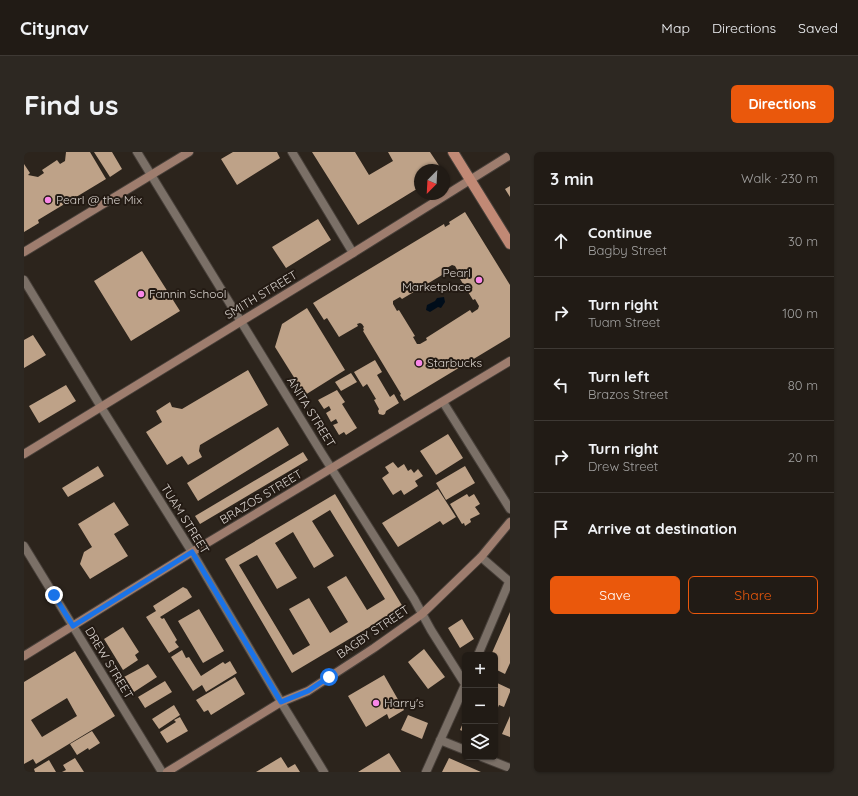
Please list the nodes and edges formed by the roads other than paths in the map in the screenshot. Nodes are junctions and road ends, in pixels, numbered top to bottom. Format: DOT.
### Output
graph roads {
  1 [pos="137,152"];
  2 [pos="189,152"];
  3 [pos="292,152"];
  4 [pos="453,152"];
  5 [pos="510,155"];
  6 [pos="152,175"];
  7 [pos="470,180"];
  8 [pos="510,244"];
  9 [pos="24,252"];
  10 [pos="353,253"];
  11 [pos="24,280"];
  12 [pos="241,321"];
  13 [pos="510,361"];
  14 [pos="443,402"];
  15 [pos="101,407"];
  16 [pos="24,454"];
  17 [pos="333,468"];
  18 [pos="510,509"];
  19 [pos="510,522"];
  20 [pos="24,546"];
  21 [pos="192,552"];
  22 [pos="481,557"];
  23 [pos="509,582"];
  24 [pos="422,614"];
  25 [pos="73,626"];
  26 [pos="479,652"];
  27 [pos="24,656"];
  28 [pos="462,679"];
  29 [pos="463,688"];
  30 [pos="281,702"];
  31 [pos="440,740"];
  32 [pos="462,749"];
  33 [pos="490,760"];
  34 [pos="510,768"];
  35 [pos="162,772"];
  36 [pos="167,772"];
  37 [pos="324,772"];
  38 [pos="426,772"];
  1 -- 6 [label="street, ANITA STREET"];
  2 -- 6 [label="main road"];
  3 -- 10 [label="street"];
  4 -- 7 [label="main road"];
  5 -- 7 [label="main road, SMITH STREET"];
  6 -- 9 [label="main road"];
  6 -- 12 [label="street, ANITA STREET"];
  7 -- 8 [label="main road"];
  7 -- 10 [label="main road, SMITH STREET"];
  10 -- 12 [label="main road, SMITH STREET"];
  11 -- 15 [label="street, TUAM STREET"];
  12 -- 15 [label="main road, SMITH STREET"];
  12 -- 17 [label="street, ANITA STREET"];
  13 -- 14 [label="main road, BRAZOS STREET"];
  14 -- 17 [label="main road, BRAZOS STREET"];
  14 -- 18 [label="street"];
  15 -- 16 [label="main road, SMITH STREET"];
  15 -- 21 [label="street, TUAM STREET"];
  17 -- 21 [label="main road, BRAZOS STREET"];
  17 -- 24 [label="street, ANITA STREET"];
  19 -- 22 [label="main road, BAGBY STREET"];
  20 -- 25 [label="street, DREW STREET"];
  21 -- 25 [label="main road, BRAZOS STREET"];
  21 -- 30 [label="street, TUAM STREET"];
  22 -- 23 [label="street"];
  22 -- 24 [label="main road, BAGBY STREET"];
  23 -- 26 [label="street"];
  24 -- 28 [label="street, ANITA STREET"];
  24 -- 30 [label="main road, BAGBY STREET"];
  25 -- 27 [label="main road, BRAZOS STREET"];
  25 -- 35 [label="street, DREW STREET"];
  29 -- 31 [label="street"];
  30 -- 36 [label="main road, BAGBY STREET"];
  30 -- 37 [label="street, TUAM STREET"];
  31 -- 32 [label="street"];
  31 -- 38 [label="street"];
  33 -- 34 [label="street"];
}
